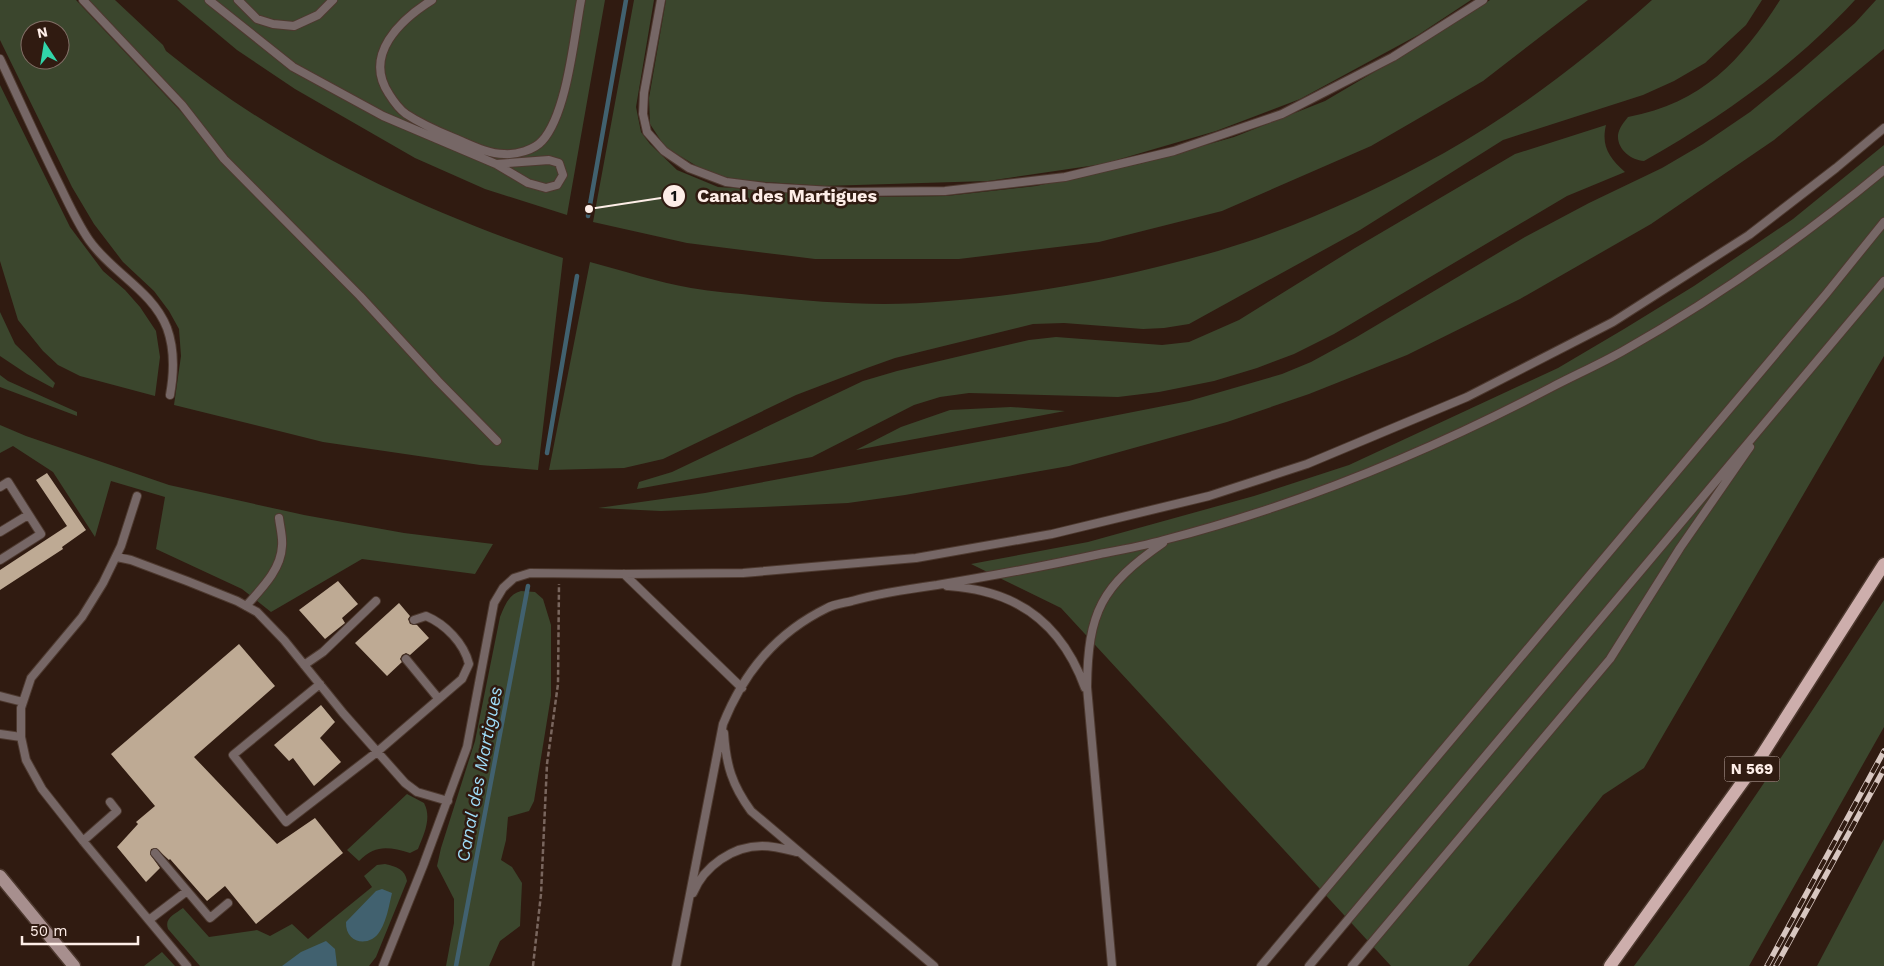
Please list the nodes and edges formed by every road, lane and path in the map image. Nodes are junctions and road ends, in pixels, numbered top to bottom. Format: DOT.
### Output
graph roads {
  1 [pos="82,0"];
  2 [pos="209,0"];
  3 [pos="238,0"];
  4 [pos="333,0"];
  5 [pos="432,0"];
  6 [pos="581,0"];
  7 [pos="661,0"];
  8 [pos="1483,0"];
  9 [pos="0,59"];
  10 [pos="1884,128"];
  11 [pos="496,164"];
  12 [pos="1884,170"];
  13 [pos="1884,222"];
  14 [pos="1884,281"];
  15 [pos="170,395"];
  16 [pos="1771,416"];
  17 [pos="497,441"];
  18 [pos="0,486"];
  19 [pos="137,496"];
  20 [pos="28,515"];
  21 [pos="279,518"];
  22 [pos="0,532"];
  23 [pos="1168,539"];
  24 [pos="117,557"];
  25 [pos="0,560"];
  26 [pos="1884,564"];
  27 [pos="559,572"];
  28 [pos="624,574"];
  29 [pos="938,584"];
  30 [pos="376,601"];
  31 [pos="246,606"];
  32 [pos="414,620"];
  33 [pos="406,659"];
  34 [pos="304,665"];
  35 [pos="320,684"];
  36 [pos="742,688"];
  37 [pos="0,696"];
  38 [pos="1088,697"];
  39 [pos="438,698"];
  40 [pos="23,702"];
  41 [pos="723,724"];
  42 [pos="0,734"];
  43 [pos="21,737"];
  44 [pos="377,752"];
  45 [pos="448,801"];
  46 [pos="110,802"];
  47 [pos="83,841"];
  48 [pos="155,853"];
  49 [pos="800,853"];
  50 [pos="0,876"];
  51 [pos="187,891"];
  52 [pos="228,903"];
  53 [pos="688,906"];
  54 [pos="149,920"];
  55 [pos="74,966"];
  56 [pos="188,966"];
  57 [pos="383,966"];
  58 [pos="533,966"];
  59 [pos="676,966"];
  60 [pos="934,966"];
  61 [pos="1112,966"];
  62 [pos="1261,966"];
  63 [pos="1308,966"];
  64 [pos="1352,966"];
  65 [pos="1610,966"];
  1 -- 17 [label="lane"];
  2 -- 11 [label="lane"];
  3 -- 4 [label="lane"];
  5 -- 6 [label="lane"];
  7 -- 8 [label="lane"];
  9 -- 15 [label="lane"];
  10 -- 28 [label="lane"];
  11 -- 11 [label="lane"];
  12 -- 23 [label="lane"];
  13 -- 62 [label="lane"];
  14 -- 16 [label="lane"];
  16 -- 63 [label="lane"];
  16 -- 64 [label="lane"];
  18 -- 20 [label="lane"];
  19 -- 24 [label="lane"];
  20 -- 22 [label="lane"];
  20 -- 25 [label="lane"];
  21 -- 31 [label="lane"];
  23 -- 29 [label="lane"];
  23 -- 38 [label="lane"];
  24 -- 31 [label="lane"];
  24 -- 40 [label="lane"];
  26 -- 65 [label="main road, N 569"];
  27 -- 28 [label="lane"];
  27 -- 45 [label="lane"];
  27 -- 58 [label="path"];
  28 -- 36 [label="lane"];
  29 -- 36 [label="lane"];
  29 -- 38 [label="lane"];
  30 -- 34 [label="lane"];
  31 -- 34 [label="lane"];
  32 -- 39 [label="lane"];
  33 -- 39 [label="lane"];
  34 -- 35 [label="lane"];
  35 -- 44 [label="lane"];
  35 -- 44 [label="lane"];
  36 -- 41 [label="lane"];
  37 -- 40 [label="lane"];
  38 -- 61 [label="lane"];
  39 -- 44 [label="lane"];
  40 -- 43 [label="lane"];
  41 -- 49 [label="lane"];
  41 -- 53 [label="lane"];
  42 -- 43 [label="lane"];
  43 -- 47 [label="lane"];
  44 -- 45 [label="lane"];
  45 -- 57 [label="lane"];
  46 -- 47 [label="lane"];
  47 -- 54 [label="lane"];
  48 -- 51 [label="lane"];
  49 -- 53 [label="lane"];
  49 -- 60 [label="lane"];
  50 -- 55 [label="main road"];
  51 -- 52 [label="lane"];
  51 -- 54 [label="lane"];
  53 -- 59 [label="lane"];
  54 -- 56 [label="lane"];
}
